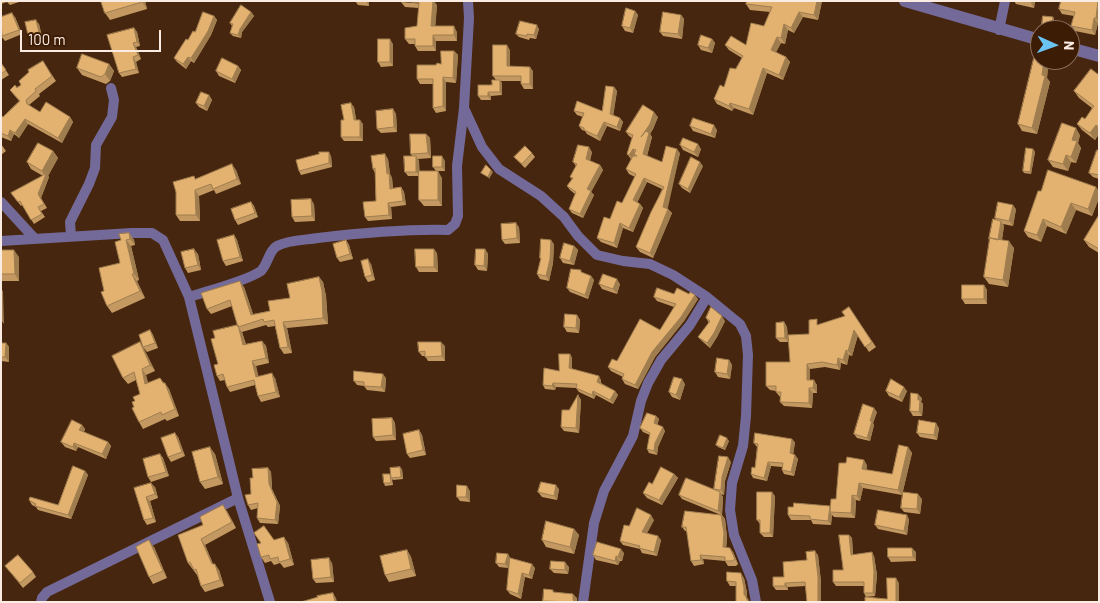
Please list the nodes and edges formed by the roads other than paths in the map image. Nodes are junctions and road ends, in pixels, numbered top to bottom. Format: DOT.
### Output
graph roads {
  1 [pos="468,1"];
  2 [pos="905,1"];
  3 [pos="1005,1"];
  4 [pos="999,30"];
  5 [pos="1030,38"];
  6 [pos="1080,51"];
  7 [pos="1099,56"];
  8 [pos="111,88"];
  9 [pos="464,108"];
  10 [pos="1,202"];
  11 [pos="71,236"];
  12 [pos="35,239"];
  13 [pos="1,241"];
  14 [pos="189,297"];
  15 [pos="707,297"];
  16 [pos="238,498"];
  17 [pos="40,602"];
  18 [pos="270,602"];
  19 [pos="582,602"];
  20 [pos="756,602"];
  1 -- 9 [label="street"];
  2 -- 4 [label="street"];
  3 -- 4 [label="street"];
  4 -- 5 [label="street"];
  6 -- 7 [label="street"];
  8 -- 11 [label="street"];
  9 -- 14 [label="street"];
  9 -- 15 [label="street"];
  10 -- 12 [label="street"];
  11 -- 12 [label="street"];
  11 -- 14 [label="street"];
  12 -- 13 [label="street"];
  14 -- 16 [label="street"];
  15 -- 19 [label="street"];
  15 -- 20 [label="street"];
  16 -- 17 [label="street"];
  16 -- 18 [label="street"];
}
